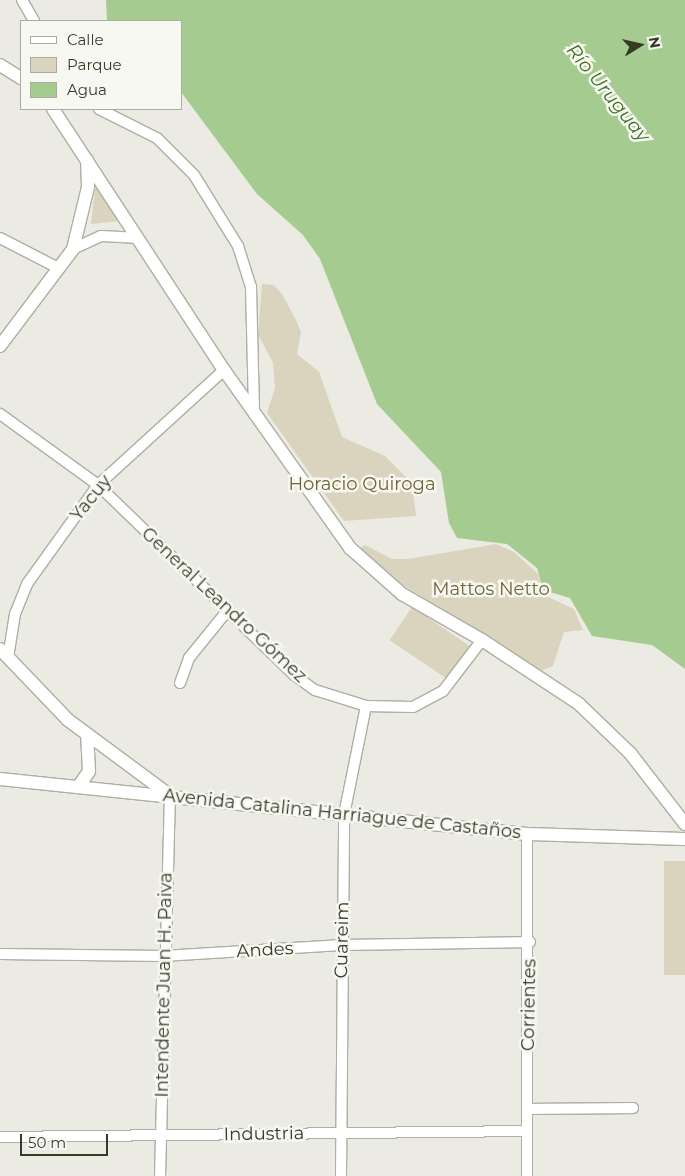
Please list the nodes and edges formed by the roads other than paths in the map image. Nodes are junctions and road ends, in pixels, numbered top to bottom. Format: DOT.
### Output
graph roads {
  1 [pos="22,0"];
  2 [pos="33,20"];
  3 [pos="0,65"];
  4 [pos="20,77"];
  5 [pos="54,110"];
  6 [pos="101,110"];
  7 [pos="86,159"];
  8 [pos="0,238"];
  9 [pos="135,238"];
  10 [pos="73,249"];
  11 [pos="58,268"];
  12 [pos="0,346"];
  13 [pos="224,370"];
  14 [pos="0,414"];
  15 [pos="254,414"];
  16 [pos="98,485"];
  17 [pos="227,611"];
  18 [pos="482,640"];
  19 [pos="4,654"];
  20 [pos="180,682"];
  21 [pos="366,706"];
  22 [pos="87,736"];
  23 [pos="0,779"];
  24 [pos="78,787"];
  25 [pos="170,794"];
  26 [pos="344,815"];
  27 [pos="685,824"];
  28 [pos="527,834"];
  29 [pos="685,839"];
  30 [pos="530,942"];
  31 [pos="342,945"];
  32 [pos="0,954"];
  33 [pos="163,956"];
  34 [pos="633,1108"];
  35 [pos="528,1109"];
  36 [pos="527,1131"];
  37 [pos="340,1133"];
  38 [pos="160,1135"];
  39 [pos="0,1137"];
  40 [pos="160,1176"];
  41 [pos="340,1176"];
  42 [pos="527,1176"];
  1 -- 2 [label="street"];
  3 -- 4 [label="street"];
  5 -- 7 [label="street"];
  6 -- 15 [label="street"];
  7 -- 9 [label="street"];
  7 -- 10 [label="street"];
  8 -- 11 [label="street"];
  9 -- 10 [label="street"];
  9 -- 13 [label="street"];
  10 -- 11 [label="street"];
  11 -- 12 [label="street"];
  13 -- 15 [label="street"];
  13 -- 16 [label="street, Yacuy"];
  14 -- 16 [label="street, General Leandro Gómez"];
  15 -- 18 [label="street"];
  16 -- 17 [label="street, General Leandro Gómez"];
  16 -- 19 [label="street, Yacuy"];
  17 -- 20 [label="street"];
  17 -- 21 [label="street, General Leandro Gómez"];
  18 -- 21 [label="street, General Leandro Gómez"];
  18 -- 27 [label="street"];
  19 -- 22 [label="street"];
  21 -- 26 [label="street, Cuareim"];
  22 -- 24 [label="street"];
  22 -- 25 [label="street"];
  23 -- 24 [label="street, Avenida Catalina Harriague de Castaños"];
  24 -- 25 [label="street, Avenida Catalina Harriague de Castaños"];
  25 -- 26 [label="street, Avenida Catalina Harriague de Castaños"];
  25 -- 33 [label="street, Intendente Juan H. Paiva"];
  26 -- 28 [label="street, Avenida Catalina Harriague de Castaños"];
  26 -- 31 [label="street, Cuareim"];
  28 -- 29 [label="street, Avenida Catalina Harriague de Castaños"];
  28 -- 30 [label="street, Corrientes"];
  30 -- 31 [label="street, Andes"];
  30 -- 35 [label="street, Corrientes"];
  31 -- 33 [label="street, Andes"];
  31 -- 37 [label="street, Cuareim"];
  32 -- 33 [label="street, Andes"];
  33 -- 38 [label="street, Intendente Juan H. Paiva"];
  34 -- 35 [label="street"];
  35 -- 36 [label="street, Corrientes"];
  36 -- 37 [label="street, Industria"];
  36 -- 42 [label="street, Corrientes"];
  37 -- 38 [label="street, Industria"];
  37 -- 41 [label="street, Cuareim"];
  38 -- 39 [label="street, Industria"];
  38 -- 40 [label="street, Intendente Juan H. Paiva"];
}
